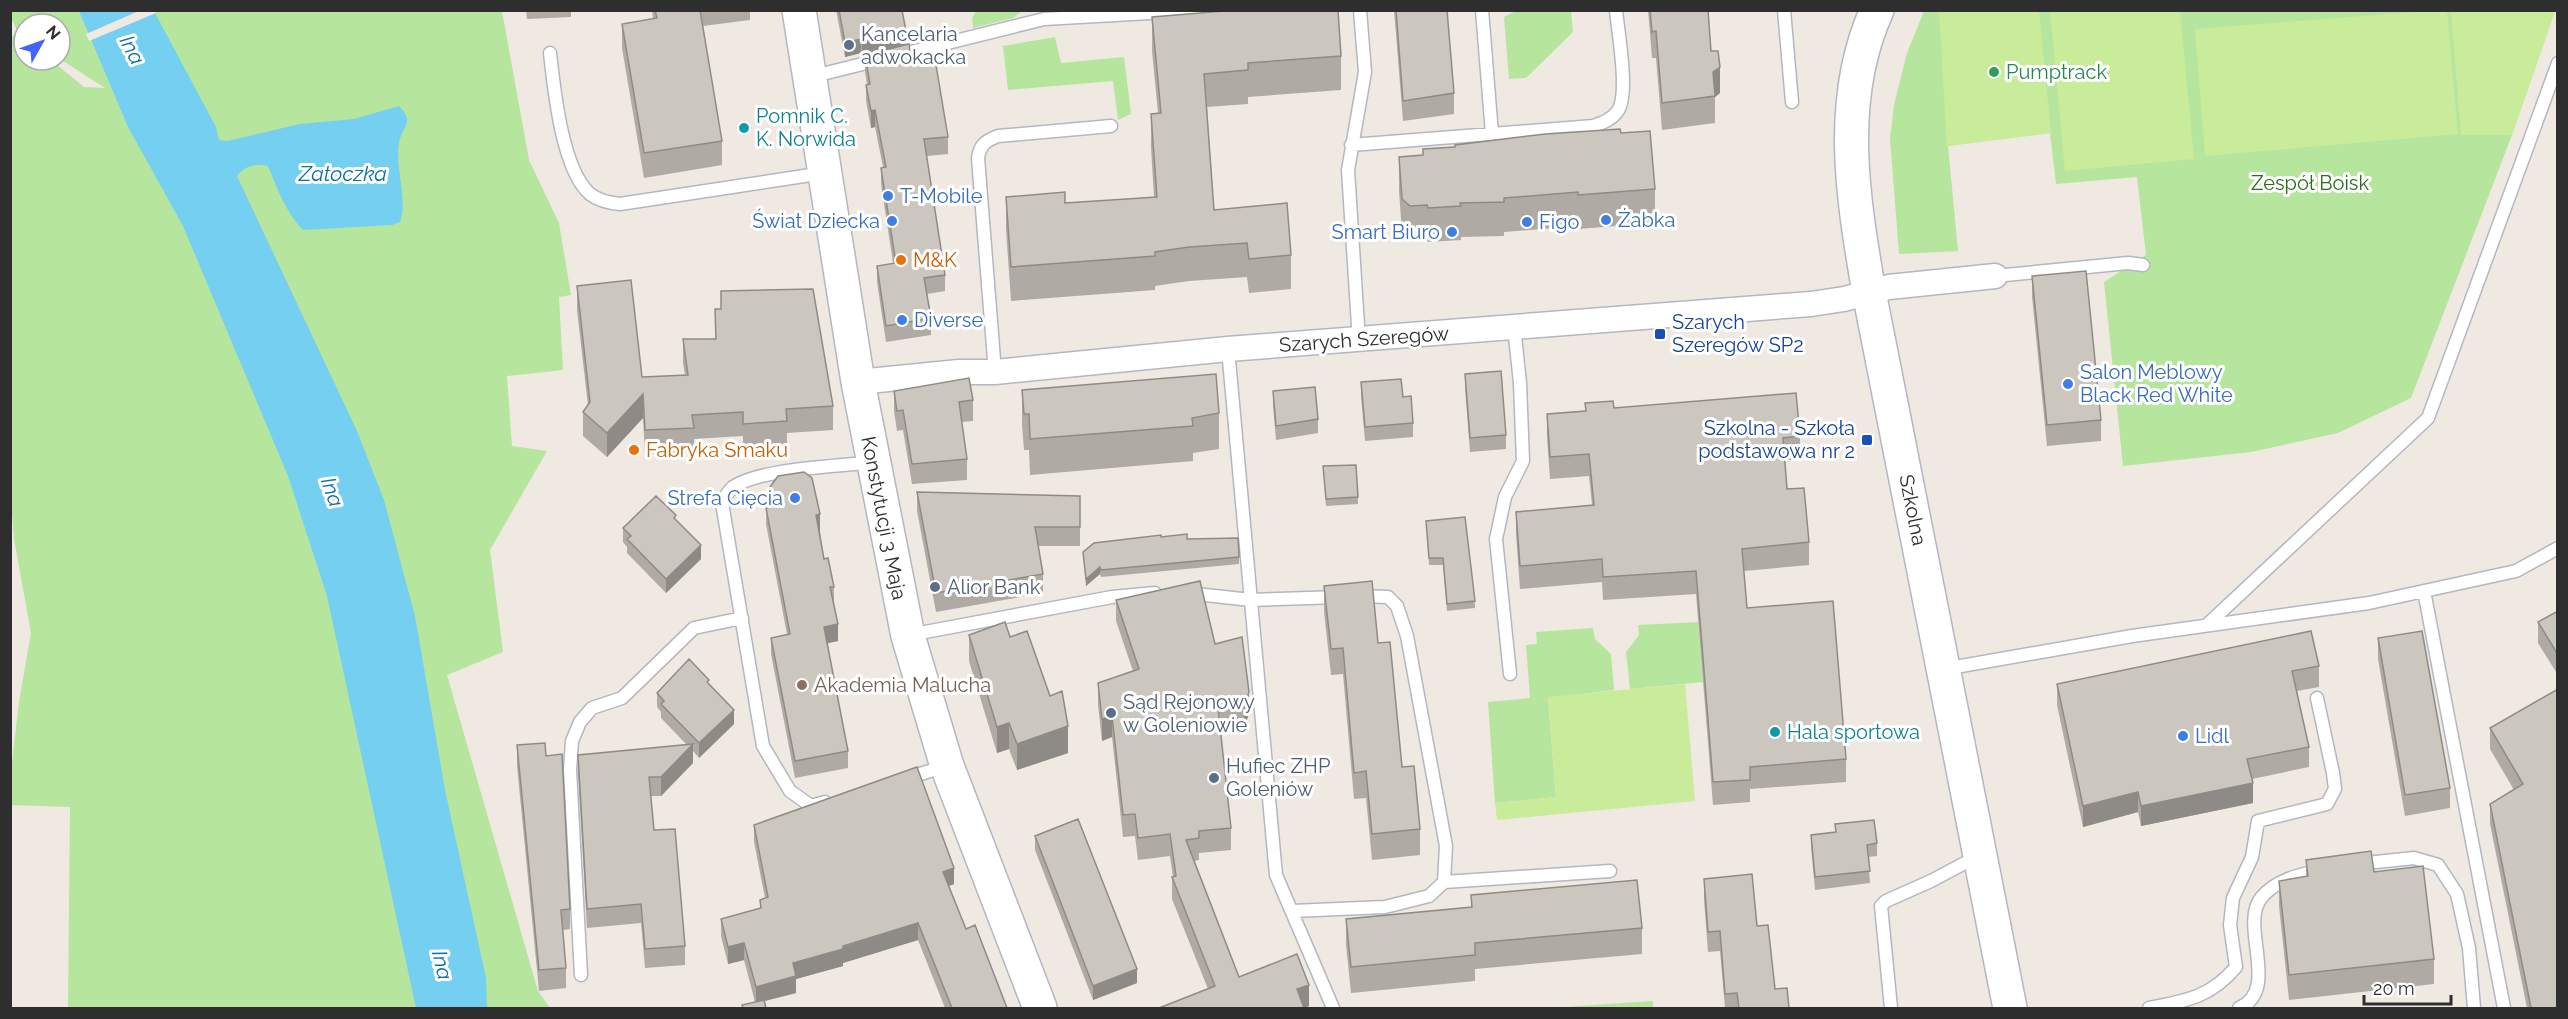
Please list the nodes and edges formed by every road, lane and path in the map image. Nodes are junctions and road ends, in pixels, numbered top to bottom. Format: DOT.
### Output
graph roads {
  1 [pos="798,10"];
  2 [pos="1203,10"];
  3 [pos="1360,10"];
  4 [pos="1482,10"];
  5 [pos="1616,10"];
  6 [pos="1784,10"];
  7 [pos="1877,10"];
  8 [pos="1043,15"];
  9 [pos="550,53"];
  10 [pos="2558,63"];
  11 [pos="809,77"];
  12 [pos="1792,102"];
  13 [pos="1111,126"];
  14 [pos="1492,134"];
  15 [pos="1351,145"];
  16 [pos="826,172"];
  17 [pos="2144,265"];
  18 [pos="1995,276"];
  19 [pos="1869,292"];
  20 [pos="1514,327"];
  21 [pos="1359,341"];
  22 [pos="1228,350"];
  23 [pos="995,372"];
  24 [pos="858,382"];
  25 [pos="873,462"];
  26 [pos="2558,548"];
  27 [pos="2424,591"];
  28 [pos="1251,600"];
  29 [pos="742,618"];
  30 [pos="2208,624"];
  31 [pos="908,636"];
  32 [pos="1944,669"];
  33 [pos="1509,674"];
  34 [pos="2317,698"];
  35 [pos="946,766"];
  36 [pos="888,784"];
  37 [pos="833,800"];
  38 [pos="1980,855"];
  39 [pos="1610,871"];
  40 [pos="1444,882"];
  41 [pos="1292,911"];
  42 [pos="581,975"];
  43 [pos="2182,1006"];
  44 [pos="1040,1008"];
  45 [pos="1332,1008"];
  46 [pos="1891,1008"];
  47 [pos="2010,1008"];
  48 [pos="2149,1008"];
  49 [pos="2239,1008"];
  50 [pos="2474,1008"];
  51 [pos="2504,1008"];
  1 -- 11 [label="street, Konstytucji 3 Maja"];
  2 -- 8 [label="lane"];
  3 -- 15 [label="lane"];
  4 -- 14 [label="lane"];
  5 -- 14 [label="lane"];
  6 -- 12 [label="lane"];
  7 -- 19 [label="street, Szkolna"];
  8 -- 11 [label="lane"];
  9 -- 16 [label="lane"];
  10 -- 30 [label="lane"];
  11 -- 16 [label="street, Konstytucji 3 Maja"];
  13 -- 23 [label="lane"];
  14 -- 15 [label="lane"];
  15 -- 21 [label="lane"];
  16 -- 24 [label="street, Konstytucji 3 Maja"];
  17 -- 18 [label="lane"];
  18 -- 19 [label="street, Szarych Szeregów"];
  19 -- 20 [label="street, Szarych Szeregów"];
  19 -- 32 [label="street, Szkolna"];
  20 -- 21 [label="street, Szarych Szeregów"];
  20 -- 33 [label="lane"];
  21 -- 22 [label="street, Szarych Szeregów"];
  22 -- 23 [label="street, Szarych Szeregów"];
  22 -- 28 [label="lane"];
  23 -- 24 [label="street, Szarych Szeregów"];
  24 -- 25 [label="street, Konstytucji 3 Maja"];
  25 -- 29 [label="lane"];
  25 -- 31 [label="street, Konstytucji 3 Maja"];
  26 -- 27 [label="lane"];
  27 -- 30 [label="lane"];
  27 -- 51 [label="lane"];
  28 -- 31 [label="lane"];
  28 -- 40 [label="lane"];
  28 -- 41 [label="lane"];
  29 -- 37 [label="lane"];
  29 -- 42 [label="lane"];
  30 -- 32 [label="lane"];
  31 -- 35 [label="street, Konstytucji 3 Maja"];
  32 -- 38 [label="street, Szkolna"];
  34 -- 43 [label="lane"];
  35 -- 36 [label="lane"];
  35 -- 44 [label="street, Konstytucji 3 Maja"];
  38 -- 46 [label="lane"];
  38 -- 47 [label="street, Szkolna"];
  39 -- 40 [label="lane"];
  40 -- 41 [label="lane"];
  41 -- 45 [label="lane"];
  43 -- 48 [label="lane"];
  49 -- 50 [label="lane"];
}
